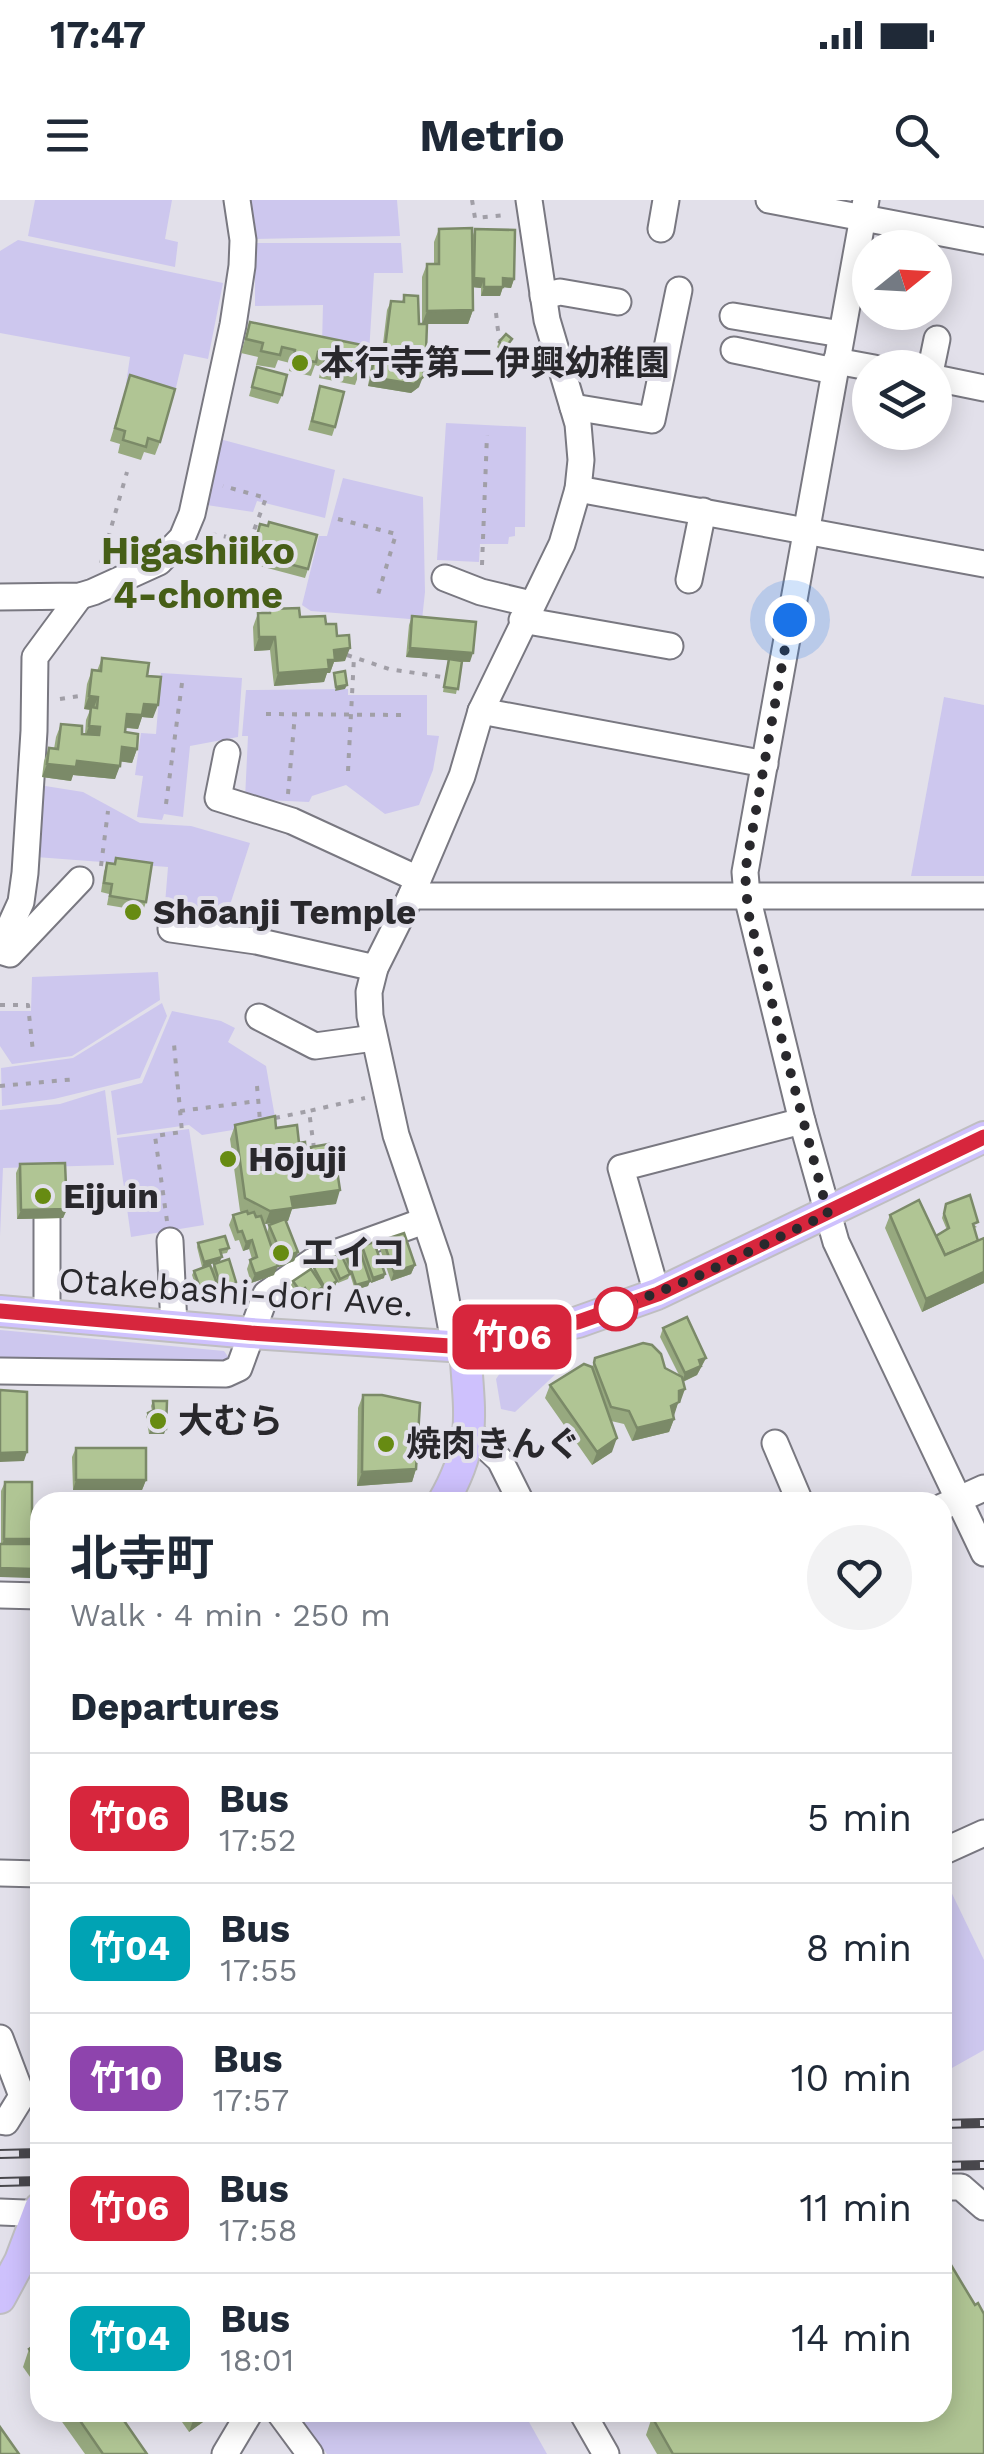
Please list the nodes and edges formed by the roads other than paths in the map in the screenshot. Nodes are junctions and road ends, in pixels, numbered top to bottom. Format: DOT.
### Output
graph roads {
  1 [pos="237,200"];
  2 [pos="666,200"];
  3 [pos="768,200"];
  4 [pos="522,207"];
  5 [pos="865,210"];
  6 [pos="661,229"];
  7 [pos="984,241"];
  8 [pos="679,290"];
  9 [pos="543,296"];
  10 [pos="618,302"];
  11 [pos="733,316"];
  12 [pos="842,334"];
  13 [pos="937,340"];
  14 [pos="734,350"];
  15 [pos="935,350"];
  16 [pos="835,366"];
  17 [pos="852,367"];
  18 [pos="952,381"];
  19 [pos="984,388"];
  20 [pos="572,406"];
  21 [pos="578,489"];
  22 [pos="703,511"];
  23 [pos="805,529"];
  24 [pos="984,564"];
  25 [pos="446,578"];
  26 [pos="689,580"];
  27 [pos="86,594"];
  28 [pos="0,597"];
  29 [pos="526,612"];
  30 [pos="670,646"];
  31 [pos="481,711"];
  32 [pos="227,753"];
  33 [pos="764,764"];
  34 [pos="90,881"];
  35 [pos="414,888"];
  36 [pos="746,896"];
  37 [pos="984,896"];
  38 [pos="171,929"];
  39 [pos="0,949"];
  40 [pos="375,968"];
  41 [pos="259,1017"];
  42 [pos="374,1038"];
  43 [pos="802,1120"];
  44 [pos="984,1137"];
  45 [pos="828,1214"];
  46 [pos="46,1219"];
  47 [pos="424,1221"];
  48 [pos="170,1241"];
  49 [pos="658,1294"];
  50 [pos="0,1311"];
  51 [pos="48,1315"];
  52 [pos="174,1326"];
  53 [pos="251,1333"];
  54 [pos="466,1347"];
  55 [pos="0,1371"];
  56 [pos="470,1432"];
  57 [pos="775,1443"];
  58 [pos="984,1488"];
  59 [pos="448,1492"];
  60 [pos="516,1492"];
  61 [pos="789,1492"];
  62 [pos="946,1492"];
  63 [pos="952,1503"];
  64 [pos="952,1505"];
  65 [pos="984,1553"];
  66 [pos="0,1595"];
  67 [pos="30,1596"];
  68 [pos="984,1833"];
  69 [pos="952,1847"];
  70 [pos="0,1874"];
  71 [pos="30,1874"];
  72 [pos="0,2038"];
  73 [pos="30,2096"];
  74 [pos="30,2099"];
  75 [pos="0,2122"];
  76 [pos="952,2186"];
  77 [pos="984,2207"];
  78 [pos="26,2217"];
  79 [pos="0,2298"];
  80 [pos="244,2422"];
  81 [pos="286,2422"];
  82 [pos="588,2422"];
  83 [pos="225,2454"];
  84 [pos="310,2454"];
  85 [pos="606,2454"];
  1 -- 27 [label="street"];
  2 -- 6 [label="street"];
  3 -- 5 [label="street"];
  4 -- 9 [label="street"];
  5 -- 7 [label="street"];
  5 -- 12 [label="street"];
  8 -- 20 [label="street"];
  9 -- 10 [label="street"];
  9 -- 20 [label="street"];
  11 -- 12 [label="street"];
  12 -- 16 [label="street"];
  13 -- 15 [label="street"];
  14 -- 16 [label="street"];
  16 -- 17 [label="street"];
  16 -- 23 [label="street"];
  18 -- 19 [label="street"];
  20 -- 21 [label="street"];
  21 -- 22 [label="street"];
  21 -- 29 [label="street"];
  22 -- 23 [label="street"];
  22 -- 26 [label="street"];
  23 -- 24 [label="street"];
  23 -- 33 [label="street"];
  25 -- 29 [label="street"];
  27 -- 28 [label="street"];
  27 -- 39 [label="street"];
  29 -- 30 [label="street"];
  29 -- 31 [label="street"];
  31 -- 33 [label="street"];
  31 -- 35 [label="street"];
  32 -- 35 [label="street"];
  33 -- 36 [label="street"];
  34 -- 39 [label="street"];
  35 -- 36 [label="street"];
  35 -- 40 [label="street"];
  36 -- 37 [label="street"];
  36 -- 43 [label="street"];
  38 -- 40 [label="street"];
  40 -- 42 [label="street"];
  41 -- 42 [label="street"];
  42 -- 47 [label="street"];
  43 -- 45 [label="street"];
  43 -- 49 [label="street"];
  44 -- 45 [label="main road, Otakebashi-dori Ave."];
  45 -- 49 [label="main road, Otakebashi-dori Ave."];
  45 -- 62 [label="street"];
  46 -- 51 [label="street"];
  47 -- 53 [label="street"];
  47 -- 54 [label="street"];
  48 -- 52 [label="street"];
  49 -- 54 [label="main road, Otakebashi-dori Ave."];
  50 -- 51 [label="main road, Otakebashi-dori Ave."];
  51 -- 52 [label="main road, Otakebashi-dori Ave."];
  52 -- 53 [label="main road, Otakebashi-dori Ave."];
  53 -- 54 [label="main road, Otakebashi-dori Ave."];
  53 -- 55 [label="street"];
  54 -- 56 [label="main road"];
  56 -- 59 [label="main road"];
  56 -- 60 [label="street"];
  57 -- 61 [label="street"];
  58 -- 63 [label="street"];
  64 -- 65 [label="street"];
  66 -- 67 [label="street"];
  68 -- 69 [label="street"];
  70 -- 71 [label="street"];
  72 -- 73 [label="street"];
  74 -- 75 [label="street"];
  76 -- 77 [label="street"];
  78 -- 79 [label="main road"];
  80 -- 83 [label="street"];
  81 -- 84 [label="street"];
  82 -- 85 [label="street"];
}
